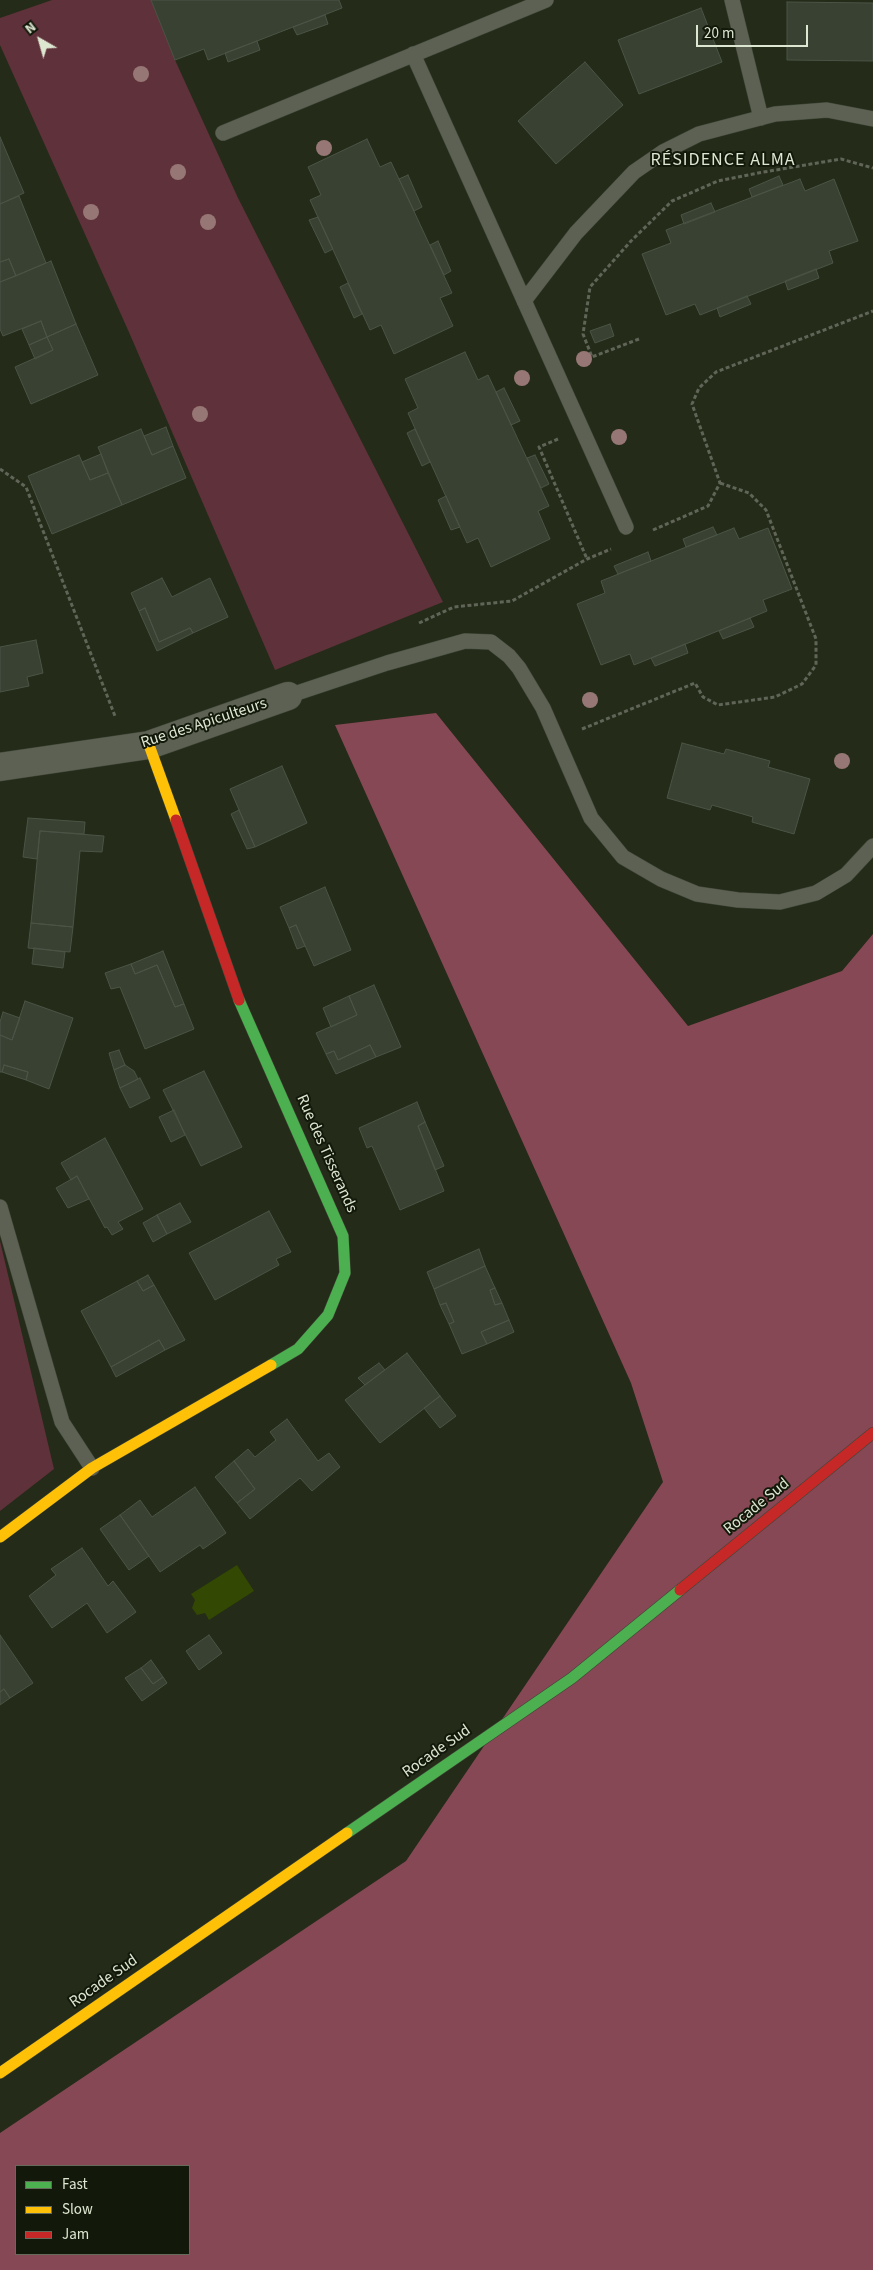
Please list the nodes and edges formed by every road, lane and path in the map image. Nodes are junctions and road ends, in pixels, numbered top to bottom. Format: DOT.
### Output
graph roads {
  1 [pos="546,0"];
  2 [pos="732,0"];
  3 [pos="413,54"];
  4 [pos="761,118"];
  5 [pos="873,119"];
  6 [pos="223,133"];
  7 [pos="873,168"];
  8 [pos="524,301"];
  9 [pos="639,339"];
  10 [pos="582,429"];
  11 [pos="0,469"];
  12 [pos="720,483"];
  13 [pos="626,527"];
  14 [pos="587,559"];
  15 [pos="288,696"];
  16 [pos="557,739"];
  17 [pos="138,746"];
  18 [pos="0,767"];
  19 [pos="873,846"];
  20 [pos="0,1207"];
  21 [pos="873,1433"];
  22 [pos="92,1468"];
  23 [pos="0,1537"];
  24 [pos="0,2073"];
  1 -- 3 [label="lane"];
  2 -- 4 [label="lane"];
  3 -- 6 [label="lane"];
  3 -- 8 [label="lane"];
  4 -- 5 [label="lane"];
  4 -- 8 [label="lane"];
  7 -- 9 [label="path"];
  8 -- 10 [label="lane"];
  10 -- 13 [label="lane"];
  10 -- 14 [label="path"];
  11 -- 17 [label="path"];
  12 -- 16 [label="path"];
  15 -- 16 [label="lane"];
  15 -- 17 [label="street, Rue des Apiculteurs"];
  16 -- 19 [label="lane"];
  17 -- 18 [label="street, Rue des Apiculteurs"];
  17 -- 22 [label="main road, Rue des Tisserands"];
  20 -- 22 [label="lane"];
  21 -- 24 [label="main road, Rocade Sud"];
  22 -- 23 [label="main road, Rue des Tisserands"];
}
